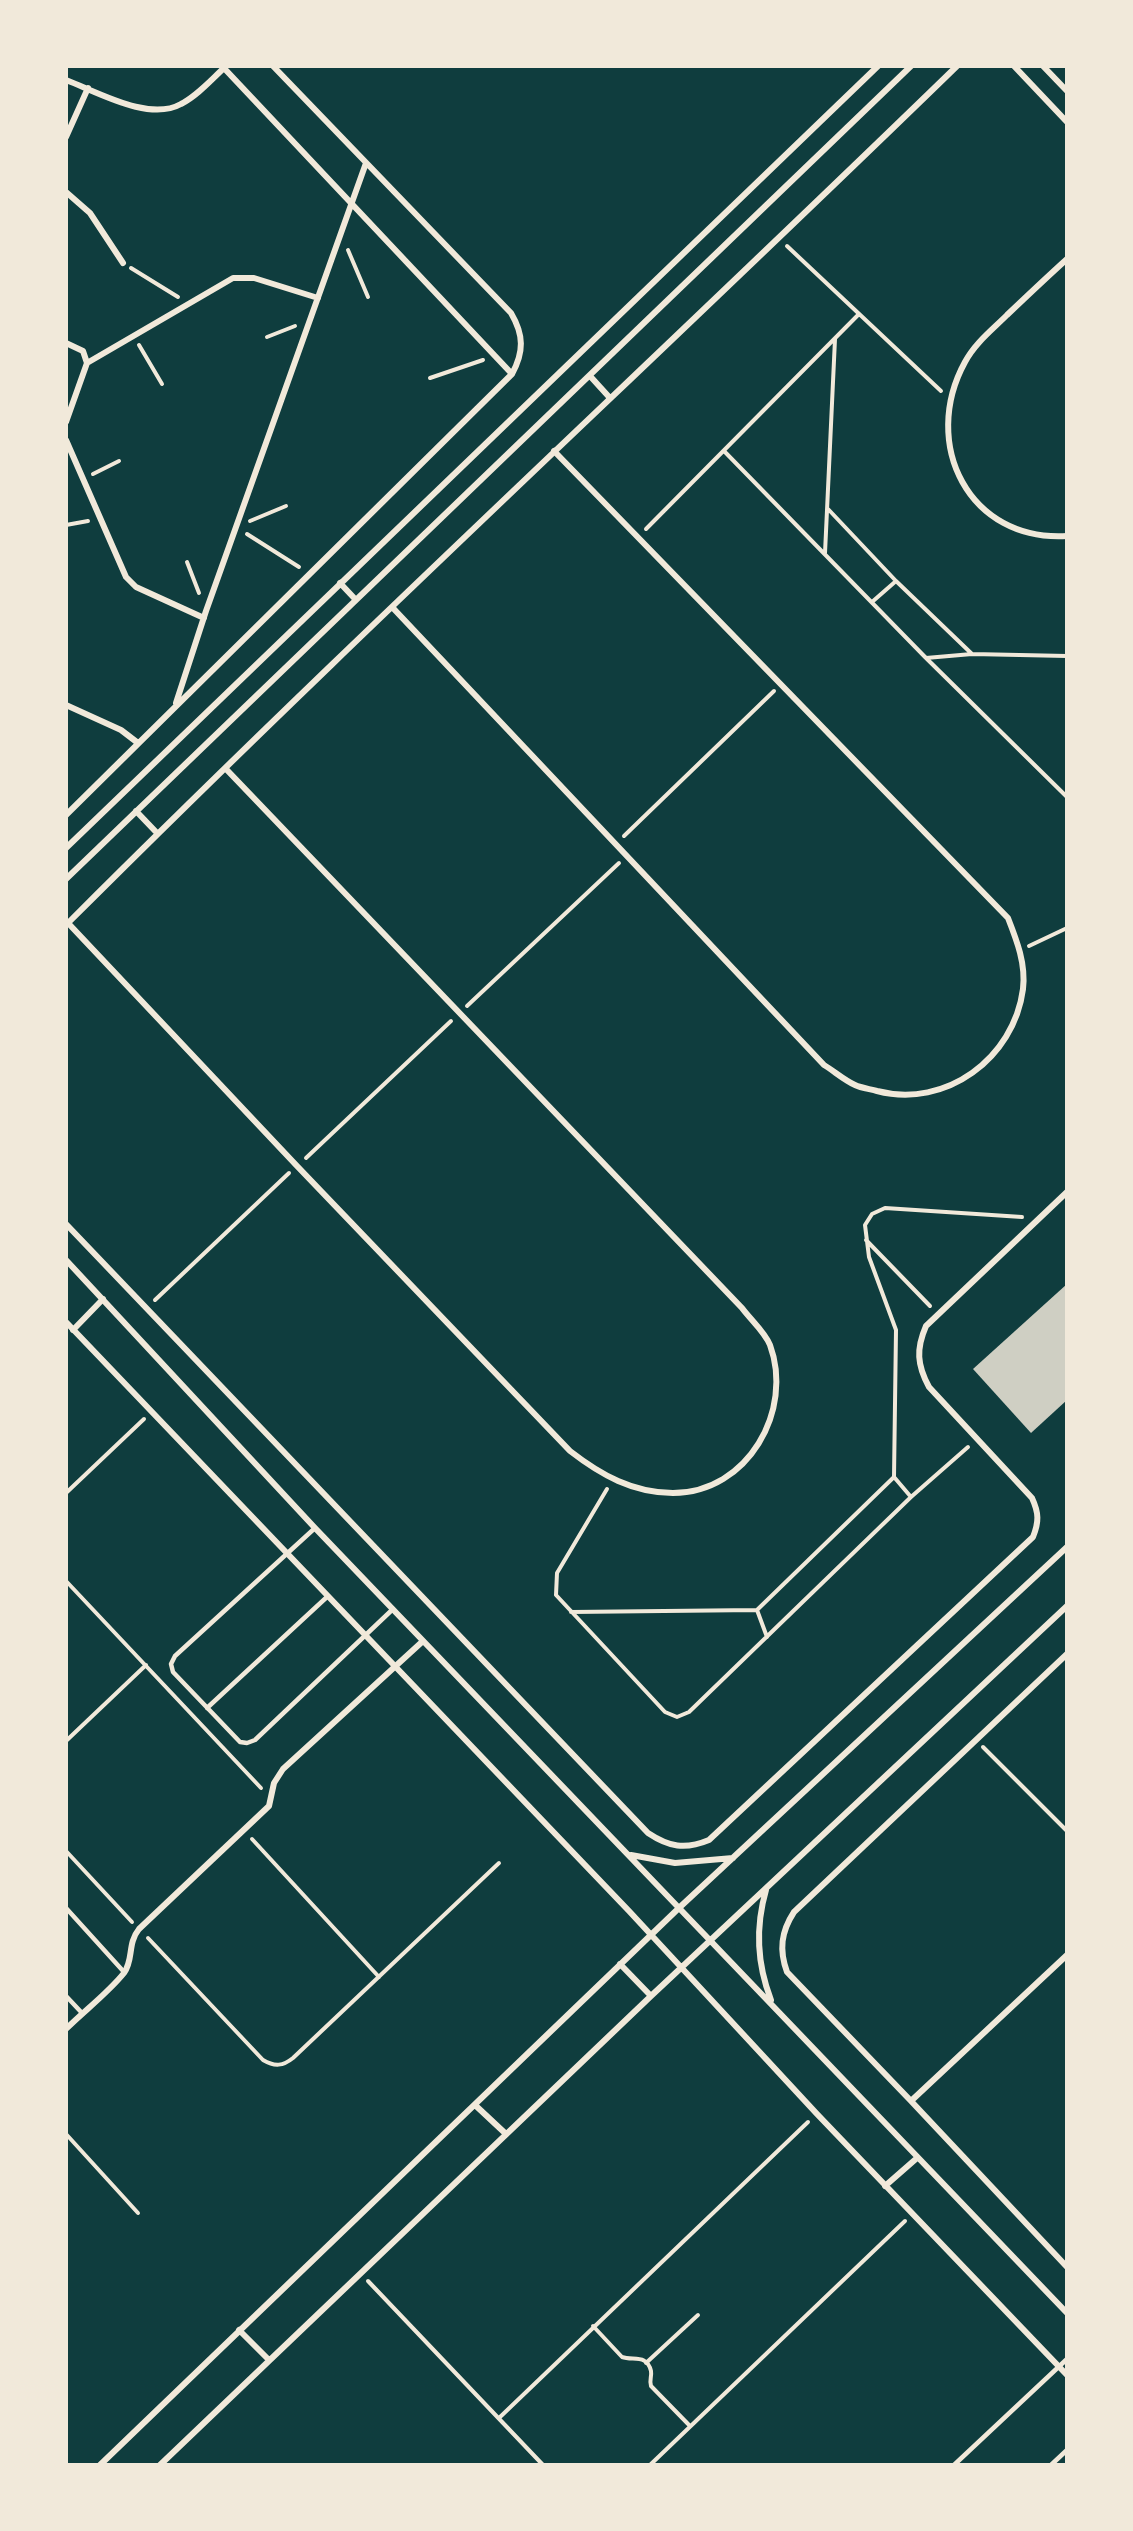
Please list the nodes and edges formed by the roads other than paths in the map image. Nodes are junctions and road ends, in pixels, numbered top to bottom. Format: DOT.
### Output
graph roads {
  1 [pos="273,66"];
  2 [pos="878,66"];
  3 [pos="911,66"];
  4 [pos="957,66"];
  5 [pos="1014,66"];
  6 [pos="1043,66"];
  7 [pos="223,67"];
  8 [pos="66,80"];
  9 [pos="88,88"];
  10 [pos="1067,91"];
  11 [pos="1067,122"];
  12 [pos="66,137"];
  13 [pos="366,163"];
  14 [pos="66,192"];
  15 [pos="351,204"];
  16 [pos="1067,259"];
  17 [pos="123,263"];
  18 [pos="318,298"];
  19 [pos="66,343"];
  20 [pos="87,363"];
  21 [pos="512,374"];
  22 [pos="590,376"];
  23 [pos="610,398"];
  24 [pos="66,422"];
  25 [pos="66,440"];
  26 [pos="554,451"];
  27 [pos="1067,536"];
  28 [pos="340,583"];
  29 [pos="356,600"];
  30 [pos="392,607"];
  31 [pos="204,618"];
  32 [pos="66,705"];
  33 [pos="175,707"];
  34 [pos="138,743"];
  35 [pos="226,769"];
  36 [pos="136,811"];
  37 [pos="66,815"];
  38 [pos="157,833"];
  39 [pos="66,848"];
  40 [pos="66,879"];
  41 [pos="67,924"];
  42 [pos="1067,1192"];
  43 [pos="66,1224"];
  44 [pos="66,1260"];
  45 [pos="103,1299"];
  46 [pos="66,1322"];
  47 [pos="73,1330"];
  48 [pos="315,1528"];
  49 [pos="1067,1547"];
  50 [pos="288,1554"];
  51 [pos="328,1596"];
  52 [pos="1067,1605"];
  53 [pos="393,1610"];
  54 [pos="366,1636"];
  55 [pos="423,1641"];
  56 [pos="1067,1654"];
  57 [pos="396,1666"];
  58 [pos="207,1708"];
  59 [pos="631,1855"];
  60 [pos="734,1858"];
  61 [pos="767,1888"];
  62 [pos="680,1907"];
  63 [pos="66,1908"];
  64 [pos="651,1935"];
  65 [pos="712,1940"];
  66 [pos="1067,1955"];
  67 [pos="620,1964"];
  68 [pos="682,1968"];
  69 [pos="124,1972"];
  70 [pos="66,1996"];
  71 [pos="651,1996"];
  72 [pos="772,2004"];
  73 [pos="82,2013"];
  74 [pos="66,2029"];
  75 [pos="911,2102"];
  76 [pos="476,2105"];
  77 [pos="506,2134"];
  78 [pos="917,2158"];
  79 [pos="885,2186"];
  80 [pos="1066,2264"];
  81 [pos="1067,2313"];
  82 [pos="239,2330"];
  83 [pos="1067,2359"];
  84 [pos="269,2360"];
  85 [pos="1059,2366"];
  86 [pos="1067,2374"];
  87 [pos="1067,2450"];
  88 [pos="100,2465"];
  89 [pos="160,2465"];
  90 [pos="954,2465"];
  91 [pos="1051,2465"];
  1 -- 13 [label="street"];
  2 -- 28 [label="street"];
  3 -- 22 [label="street"];
  4 -- 23 [label="street"];
  5 -- 11 [label="street"];
  6 -- 10 [label="street"];
  7 -- 9 [label="street"];
  7 -- 15 [label="street"];
  8 -- 9 [label="street"];
  9 -- 12 [label="street"];
  13 -- 15 [label="street"];
  13 -- 21 [label="street"];
  14 -- 17 [label="street"];
  15 -- 18 [label="street"];
  15 -- 21 [label="street"];
  16 -- 27 [label="street"];
  18 -- 20 [label="street"];
  18 -- 31 [label="street"];
  19 -- 20 [label="street"];
  20 -- 24 [label="street"];
  21 -- 33 [label="street"];
  22 -- 23 [label="street"];
  22 -- 29 [label="street"];
  23 -- 26 [label="street"];
  25 -- 31 [label="street"];
  26 -- 30 [label="street"];
  26 -- 30 [label="street"];
  28 -- 29 [label="street"];
  28 -- 39 [label="street"];
  29 -- 36 [label="street"];
  30 -- 35 [label="street"];
  31 -- 33 [label="street"];
  32 -- 34 [label="street"];
  33 -- 34 [label="street"];
  34 -- 37 [label="street"];
  35 -- 38 [label="street"];
  35 -- 41 [label="street"];
  36 -- 38 [label="street"];
  36 -- 40 [label="street"];
  38 -- 41 [label="street"];
  42 -- 43 [label="street"];
  44 -- 45 [label="street"];
  45 -- 47 [label="street"];
  45 -- 48 [label="street"];
  46 -- 47 [label="street"];
  47 -- 50 [label="street"];
  48 -- 50 [label="lane"];
  48 -- 53 [label="street"];
  49 -- 60 [label="street"];
  50 -- 51 [label="street"];
  50 -- 58 [label="lane"];
  51 -- 54 [label="street"];
  51 -- 58 [label="lane"];
  52 -- 61 [label="street"];
  53 -- 54 [label="lane"];
  53 -- 55 [label="street"];
  54 -- 57 [label="street"];
  54 -- 58 [label="lane"];
  55 -- 57 [label="street"];
  55 -- 59 [label="street"];
  56 -- 75 [label="street"];
  57 -- 64 [label="street"];
  57 -- 69 [label="street"];
  59 -- 60 [label="street"];
  59 -- 62 [label="street"];
  60 -- 62 [label="street"];
  61 -- 65 [label="street"];
  61 -- 72 [label="street"];
  62 -- 64 [label="street"];
  62 -- 65 [label="street"];
  63 -- 69 [label="lane"];
  64 -- 67 [label="street"];
  64 -- 68 [label="street"];
  65 -- 68 [label="street"];
  65 -- 72 [label="street"];
  66 -- 75 [label="street"];
  67 -- 71 [label="street"];
  67 -- 76 [label="street"];
  68 -- 71 [label="street"];
  68 -- 79 [label="street"];
  69 -- 73 [label="street"];
  70 -- 73 [label="lane"];
  71 -- 77 [label="street"];
  72 -- 78 [label="street"];
  73 -- 74 [label="street"];
  75 -- 80 [label="street"];
  76 -- 77 [label="street"];
  76 -- 82 [label="street"];
  77 -- 84 [label="street"];
  78 -- 79 [label="street"];
  78 -- 81 [label="street"];
  79 -- 85 [label="street"];
  82 -- 84 [label="street"];
  82 -- 88 [label="street"];
  83 -- 85 [label="lane"];
  84 -- 89 [label="street"];
  85 -- 86 [label="street"];
  85 -- 90 [label="lane"];
  87 -- 91 [label="lane"];
}
